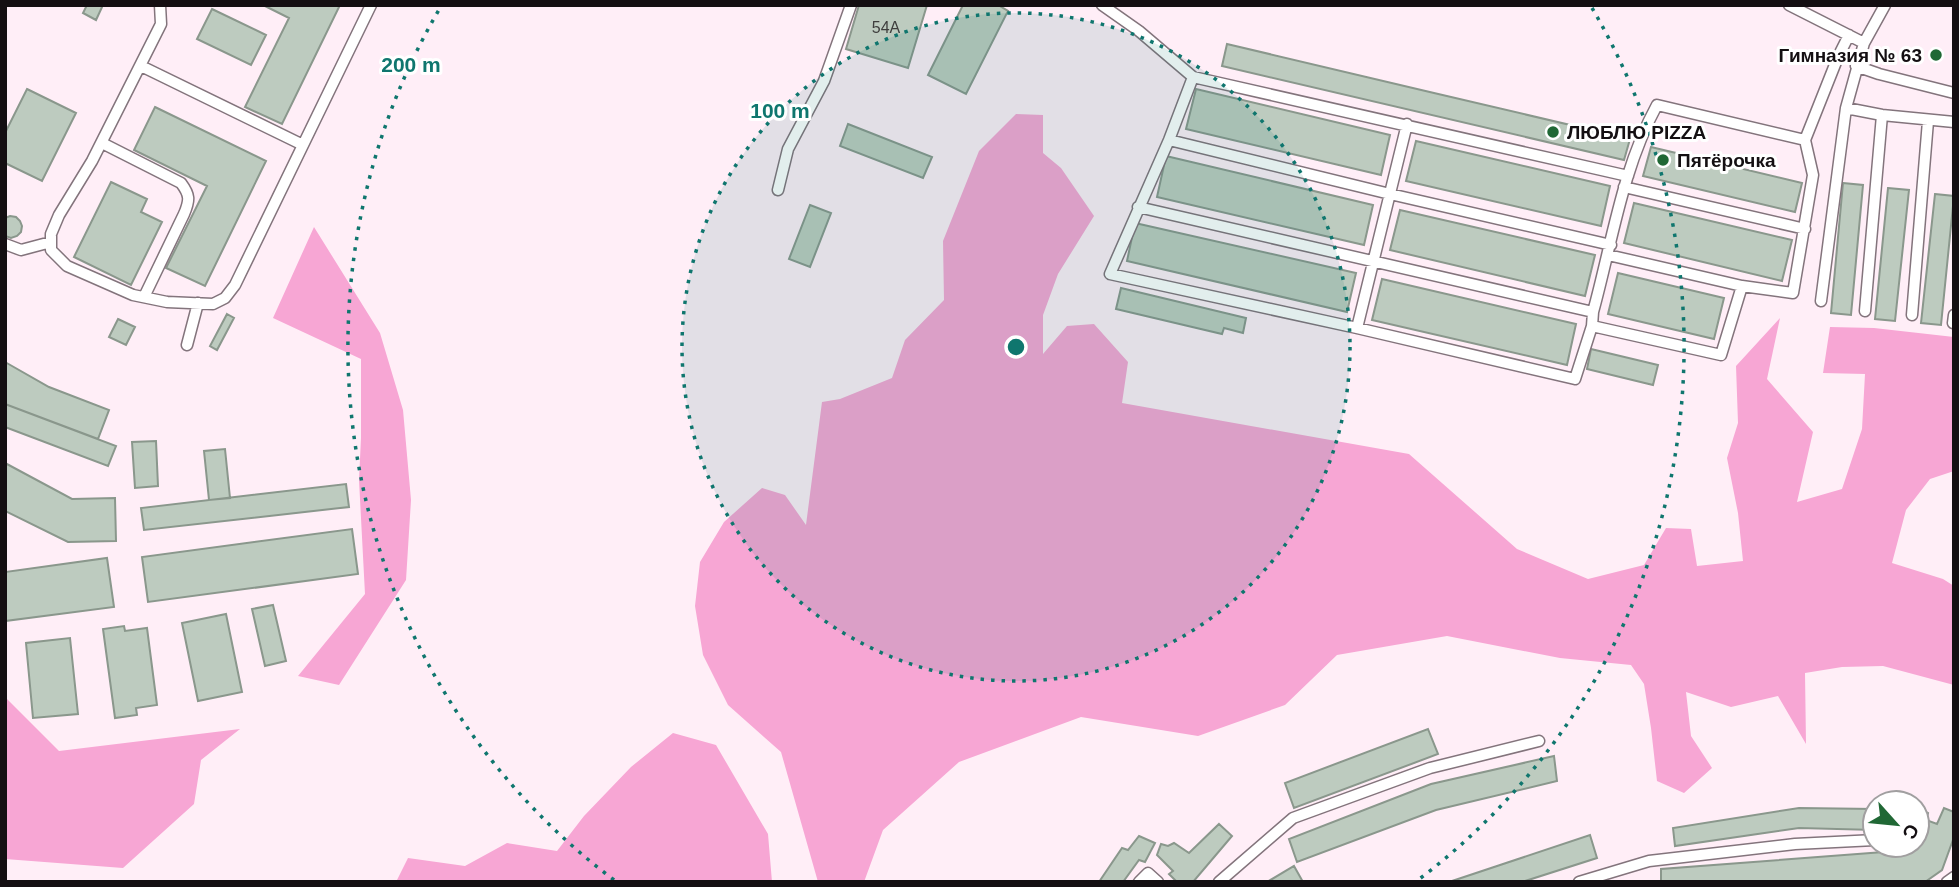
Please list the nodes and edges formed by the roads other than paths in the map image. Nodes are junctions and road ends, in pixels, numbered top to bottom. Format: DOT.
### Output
graph roads {
  1 [pos="160,5"];
  2 [pos="371,5"];
  3 [pos="851,5"];
  4 [pos="1102,5"];
  5 [pos="1789,5"];
  6 [pos="1885,5"];
  7 [pos="1849,35"];
  8 [pos="1864,43"];
  9 [pos="141,66"];
  10 [pos="1856,66"];
  11 [pos="1193,77"];
  12 [pos="1954,93"];
  13 [pos="1846,108"];
  14 [pos="1882,115"];
  15 [pos="1928,121"];
  16 [pos="1954,122"];
  17 [pos="1407,124"];
  18 [pos="1169,140"];
  19 [pos="1805,141"];
  20 [pos="102,143"];
  21 [pos="303,145"];
  22 [pos="1626,181"];
  23 [pos="778,190"];
  24 [pos="1390,194"];
  25 [pos="1138,207"];
  26 [pos="1805,229"];
  27 [pos="51,242"];
  28 [pos="5,244"];
  29 [pos="1610,250"];
  30 [pos="1372,263"];
  31 [pos="1742,286"];
  32 [pos="144,298"];
  33 [pos="1821,301"];
  34 [pos="198,303"];
  35 [pos="1865,311"];
  36 [pos="1593,313"];
  37 [pos="1912,315"];
  38 [pos="1954,315"];
  39 [pos="1953,324"];
  40 [pos="1592,326"];
  41 [pos="1357,328"];
  42 [pos="187,345"];
  43 [pos="1539,741"];
  44 [pos="1861,841"];
  45 [pos="1954,877"];
  46 [pos="1139,882"];
  47 [pos="1158,882"];
  48 [pos="1219,882"];
  49 [pos="1579,882"];
  50 [pos="1947,882"];
  1 -- 9 [label="lane"];
  2 -- 21 [label="lane"];
  3 -- 23 [label="lane"];
  4 -- 11 [label="lane"];
  5 -- 7 [label="lane"];
  6 -- 8 [label="lane"];
  7 -- 8 [label="lane"];
  7 -- 19 [label="lane"];
  8 -- 10 [label="lane"];
  9 -- 20 [label="lane"];
  9 -- 21 [label="lane"];
  10 -- 12 [label="lane"];
  10 -- 13 [label="lane"];
  11 -- 17 [label="lane"];
  11 -- 18 [label="lane"];
  13 -- 14 [label="lane"];
  13 -- 33 [label="lane"];
  14 -- 15 [label="lane"];
  14 -- 35 [label="lane"];
  15 -- 16 [label="lane"];
  15 -- 37 [label="lane"];
  17 -- 22 [label="lane"];
  17 -- 24 [label="lane"];
  18 -- 24 [label="lane"];
  18 -- 25 [label="lane"];
  19 -- 22 [label="lane"];
  19 -- 26 [label="lane"];
  20 -- 27 [label="lane"];
  20 -- 32 [label="lane"];
  21 -- 34 [label="lane"];
  22 -- 26 [label="lane"];
  22 -- 29 [label="lane"];
  24 -- 29 [label="lane"];
  24 -- 30 [label="lane"];
  25 -- 30 [label="lane"];
  25 -- 41 [label="lane"];
  26 -- 31 [label="lane"];
  27 -- 28 [label="lane"];
  27 -- 32 [label="lane"];
  29 -- 31 [label="lane"];
  29 -- 36 [label="lane"];
  30 -- 36 [label="lane"];
  30 -- 41 [label="lane"];
  31 -- 40 [label="lane"];
  32 -- 34 [label="lane"];
  34 -- 42 [label="lane"];
  36 -- 40 [label="lane"];
  38 -- 39 [label="lane"];
  40 -- 41 [label="lane"];
  43 -- 48 [label="lane"];
  44 -- 49 [label="lane"];
  45 -- 50 [label="lane"];
  46 -- 47 [label="lane"];
}
